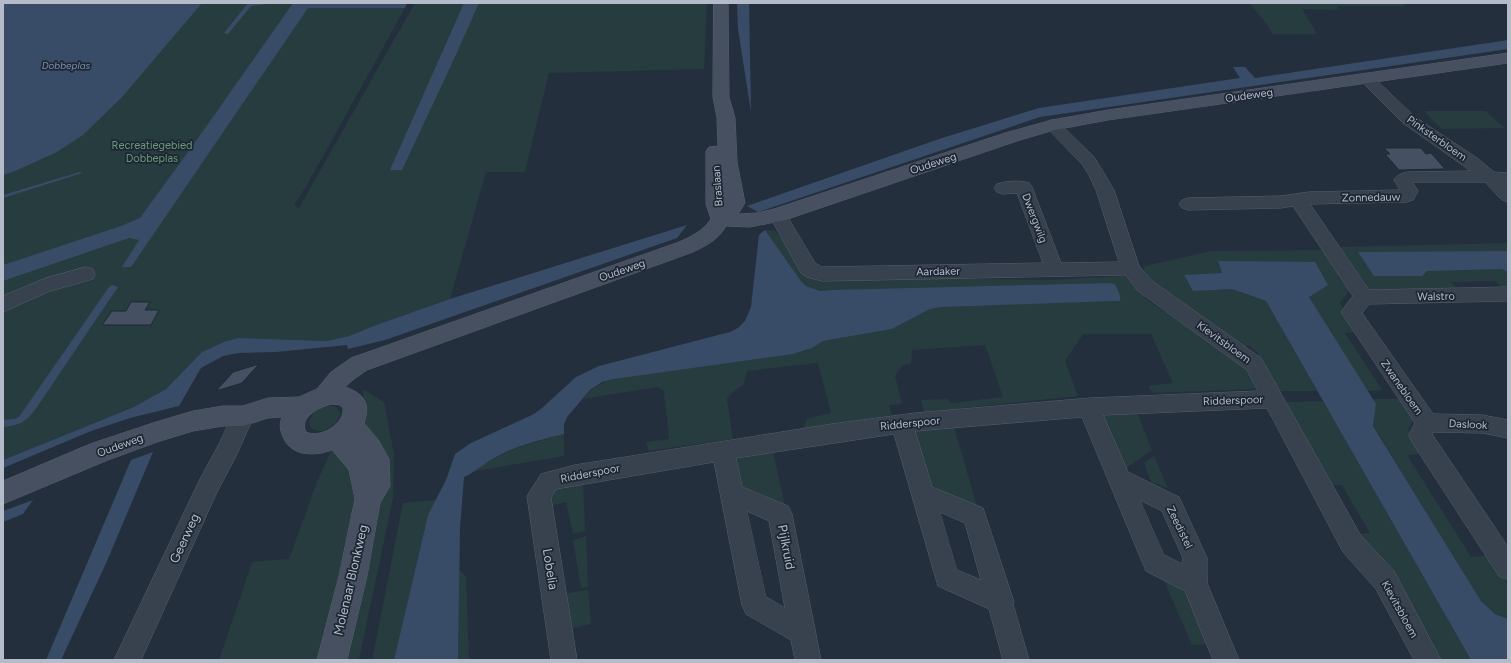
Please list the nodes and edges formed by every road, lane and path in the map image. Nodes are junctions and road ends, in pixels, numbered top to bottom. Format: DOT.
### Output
graph roads {
  1 [pos="721,3"];
  2 [pos="1508,58"];
  3 [pos="1367,79"];
  4 [pos="1052,125"];
  5 [pos="1490,177"];
  6 [pos="1508,178"];
  7 [pos="1003,188"];
  8 [pos="1508,196"];
  9 [pos="1298,200"];
  10 [pos="1188,204"];
  11 [pos="778,216"];
  12 [pos="721,219"];
  13 [pos="1054,268"];
  14 [pos="1130,268"];
  15 [pos="86,274"];
  16 [pos="1508,294"];
  17 [pos="1364,297"];
  18 [pos="3,305"];
  19 [pos="336,396"];
  20 [pos="1274,399"];
  21 [pos="1089,408"];
  22 [pos="243,416"];
  23 [pos="297,416"];
  24 [pos="1427,423"];
  25 [pos="902,424"];
  26 [pos="1508,429"];
  27 [pos="344,432"];
  28 [pos="723,450"];
  29 [pos="1119,479"];
  30 [pos="549,481"];
  31 [pos="3,493"];
  32 [pos="732,494"];
  33 [pos="923,494"];
  34 [pos="1508,568"];
  35 [pos="1194,583"];
  36 [pos="1001,602"];
  37 [pos="803,632"];
  38 [pos="127,660"];
  39 [pos="332,660"];
  40 [pos="564,660"];
  41 [pos="808,660"];
  42 [pos="1016,660"];
  43 [pos="1226,660"];
  44 [pos="1428,660"];
  1 -- 12 [label="main road, Braslaan"];
  2 -- 3 [label="main road, Oudeweg"];
  3 -- 4 [label="main road, Oudeweg"];
  3 -- 5 [label="street, Pinksterbloem"];
  4 -- 11 [label="main road, Oudeweg"];
  4 -- 14 [label="street, Kievitsbloem"];
  5 -- 6 [label="street"];
  5 -- 8 [label="street, Pinksterbloem"];
  5 -- 9 [label="street, Zonnedauw"];
  7 -- 13 [label="street, Dwergwilg"];
  9 -- 10 [label="street, Zonnedauw"];
  9 -- 17 [label="street"];
  11 -- 12 [label="main road, Oudeweg"];
  11 -- 13 [label="street, Aardaker"];
  12 -- 19 [label="main road, Oudeweg"];
  13 -- 14 [label="street, Aardaker"];
  14 -- 20 [label="street, Kievitsbloem"];
  15 -- 18 [label="street"];
  16 -- 17 [label="street, Walstro"];
  17 -- 24 [label="street, Zwanebloem"];
  19 -- 23 [label="main road"];
  19 -- 27 [label="main road"];
  20 -- 21 [label="street, Ridderspoor"];
  20 -- 44 [label="street, Kievitsbloem"];
  21 -- 25 [label="street, Ridderspoor"];
  21 -- 29 [label="street"];
  22 -- 23 [label="main road, Oudeweg"];
  22 -- 31 [label="main road, Oudeweg"];
  22 -- 38 [label="street, Geerweg"];
  23 -- 27 [label="main road"];
  24 -- 26 [label="street, Daslook"];
  24 -- 34 [label="street, Zwanebloem"];
  25 -- 28 [label="street, Ridderspoor"];
  25 -- 33 [label="street"];
  27 -- 39 [label="main road, Molenaar Blonkweg"];
  28 -- 30 [label="street, Ridderspoor"];
  28 -- 32 [label="street"];
  29 -- 35 [label="street"];
  29 -- 35 [label="street, Zeedistel"];
  30 -- 40 [label="street, Lobelia"];
  32 -- 37 [label="street"];
  32 -- 37 [label="street, Pijlkruid"];
  33 -- 36 [label="street"];
  33 -- 36 [label="street"];
  35 -- 43 [label="street, Zeedistel"];
  36 -- 42 [label="street"];
  37 -- 41 [label="street, Pijlkruid"];
}
